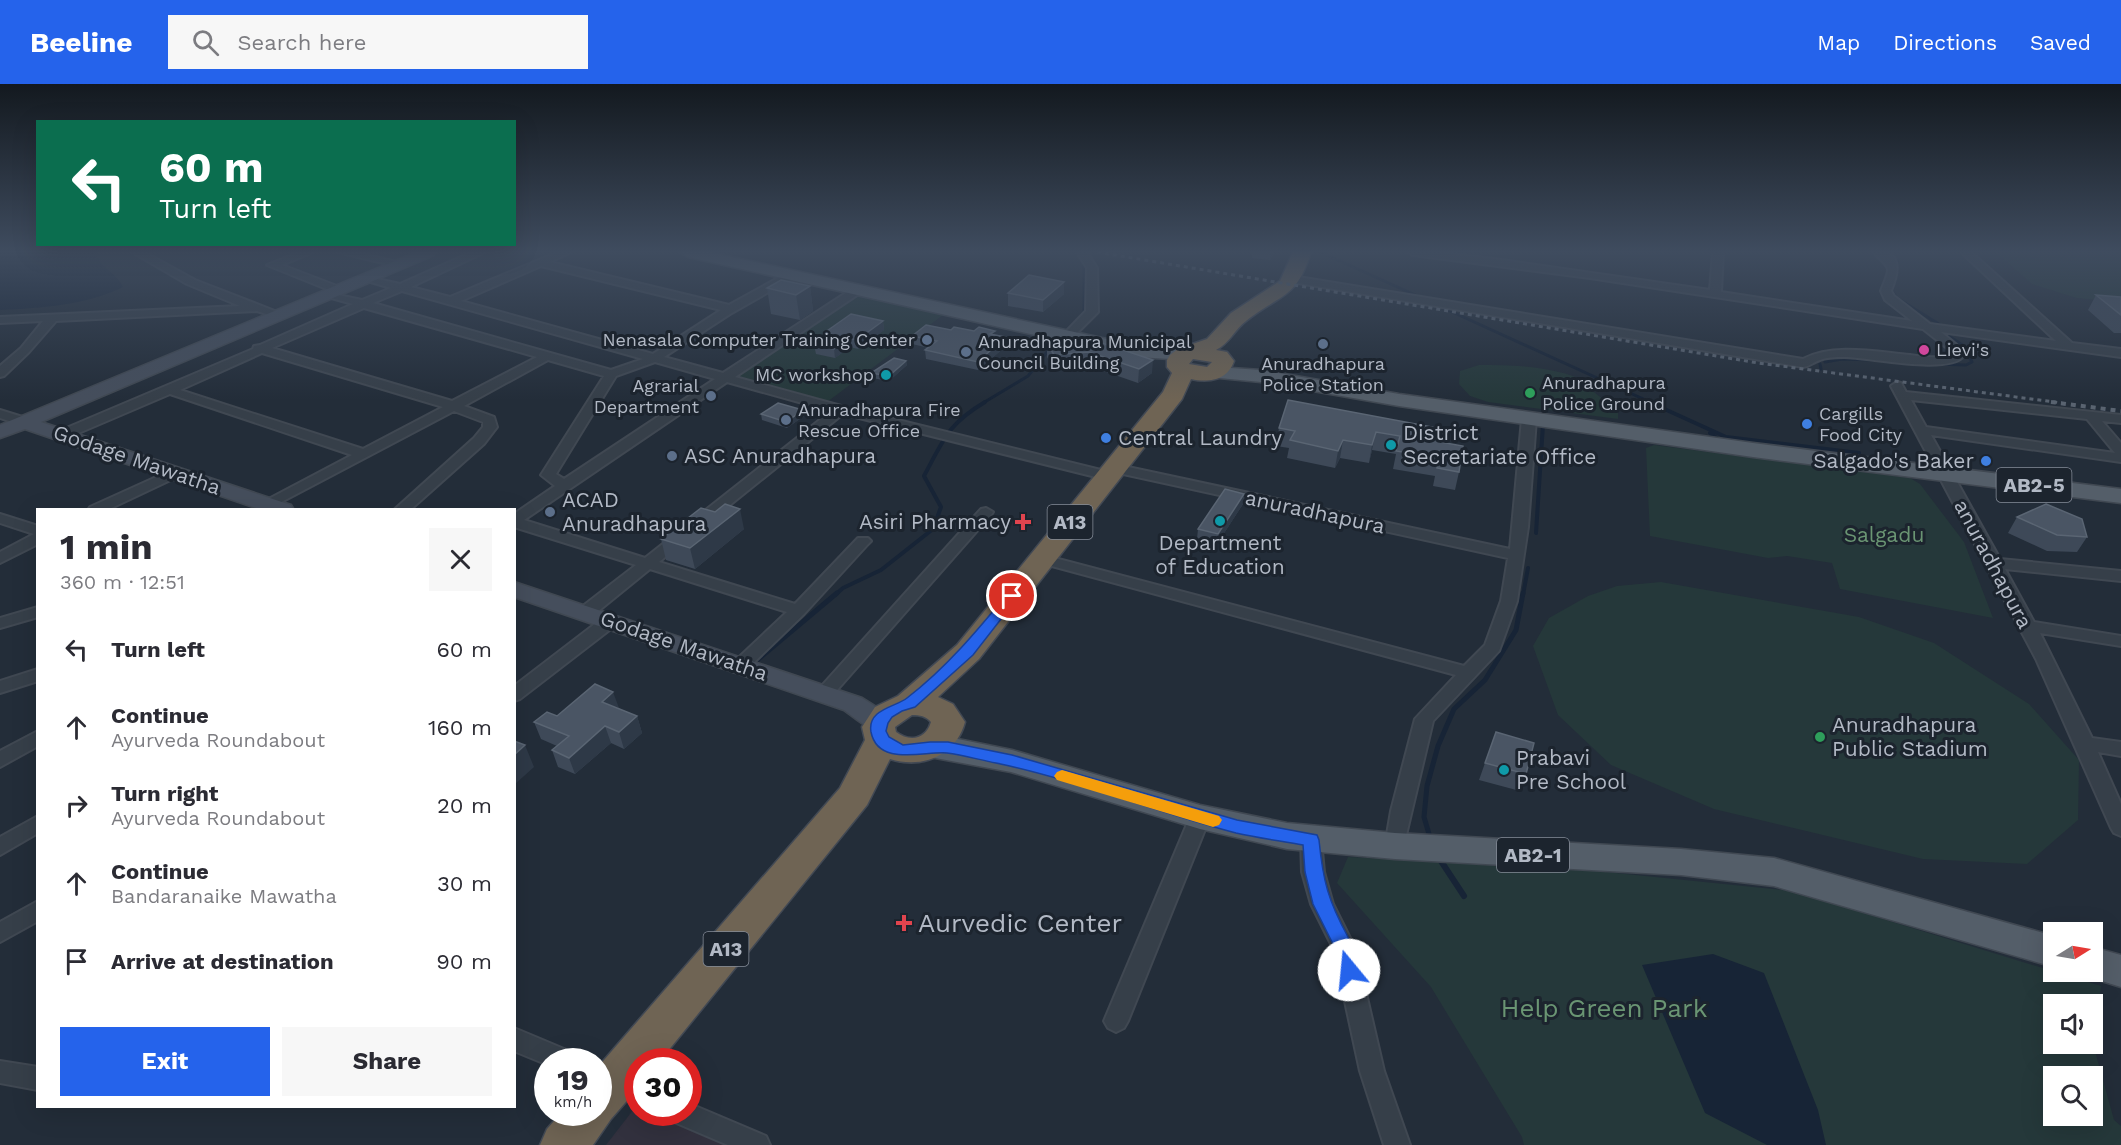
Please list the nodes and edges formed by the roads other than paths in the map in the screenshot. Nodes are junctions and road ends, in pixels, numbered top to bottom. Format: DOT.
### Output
graph roads {
  1 [pos="241,302"];
  2 [pos="311,302"];
  3 [pos="357,302"];
  4 [pos="365,302"];
  5 [pos="453,302"];
  6 [pos="699,302"];
  7 [pos="743,302"];
  8 [pos="840,302"];
  9 [pos="911,302"];
  10 [pos="1092,302"];
  11 [pos="1263,302"];
  12 [pos="1429,302"];
  13 [pos="1775,302"];
  14 [pos="1893,302"];
  15 [pos="2020,302"];
  16 [pos="361,303"];
  17 [pos="258,308"];
  18 [pos="730,309"];
  19 [pos="279,315"];
  20 [pos="52,318"];
  21 [pos="0,320"];
  22 [pos="1925,327"];
  23 [pos="1068,336"];
  24 [pos="2069,346"];
  25 [pos="258,348"];
  26 [pos="2121,353"];
  27 [pos="547,356"];
  28 [pos="653,358"];
  29 [pos="1216,361"];
  30 [pos="1183,368"];
  31 [pos="0,373"];
  32 [pos="611,374"];
  33 [pos="722,378"];
  34 [pos="169,390"];
  35 [pos="451,405"];
  36 [pos="841,411"];
  37 [pos="0,414"];
  38 [pos="2091,416"];
  39 [pos="1529,419"];
  40 [pos="2121,419"];
  41 [pos="24,422"];
  42 [pos="1922,430"];
  43 [pos="0,432"];
  44 [pos="62,435"];
  45 [pos="2121,452"];
  46 [pos="361,453"];
  47 [pos="2121,458"];
  48 [pos="1111,472"];
  49 [pos="174,473"];
  50 [pos="1946,475"];
  51 [pos="564,485"];
  52 [pos="2121,496"];
  53 [pos="276,507"];
  54 [pos="99,508"];
  55 [pos="403,508"];
  56 [pos="986,512"];
  57 [pos="0,518"];
  58 [pos="516,521"];
  59 [pos="516,523"];
  60 [pos="36,530"];
  61 [pos="36,539"];
  62 [pos="863,541"];
  63 [pos="1517,555"];
  64 [pos="0,558"];
  65 [pos="1042,559"];
  66 [pos="1994,563"];
  67 [pos="646,564"];
  68 [pos="2121,576"];
  69 [pos="516,590"];
  70 [pos="798,610"];
  71 [pos="36,613"];
  72 [pos="585,613"];
  73 [pos="610,621"];
  74 [pos="0,623"];
  75 [pos="2026,626"];
  76 [pos="2121,641"];
  77 [pos="968,652"];
  78 [pos="740,666"];
  79 [pos="1468,672"];
  80 [pos="36,676"];
  81 [pos="0,687"];
  82 [pos="516,693"];
  83 [pos="825,694"];
  84 [pos="892,718"];
  85 [pos="934,733"];
  86 [pos="36,738"];
  87 [pos="2085,744"];
  88 [pos="2121,749"];
  89 [pos="0,760"];
  90 [pos="854,796"];
  91 [pos="1200,817"];
  92 [pos="36,824"];
  93 [pos="2121,828"];
  94 [pos="1311,840"];
  95 [pos="1395,846"];
  96 [pos="0,847"];
  97 [pos="36,910"];
  98 [pos="0,933"];
  99 [pos="2043,949"];
  100 [pos="2103,966"];
  101 [pos="2121,971"];
  102 [pos="1116,1022"];
  103 [pos="516,1040"];
  104 [pos="535,1048"];
  105 [pos="0,1072"];
  106 [pos="36,1079"];
  107 [pos="612,1088"];
  108 [pos="702,1121"];
  109 [pos="580,1126"];
  110 [pos="564,1145"];
  111 [pos="757,1145"];
  112 [pos="1397,1145"];
  1 -- 17 [label="street"];
  2 -- 19 [label="street"];
  3 -- 16 [label="street"];
  4 -- 16 [label="street"];
  5 -- 28 [label="street, anuradhapura"];
  6 -- 18 [label="street"];
  7 -- 18 [label="street"];
  8 -- 33 [label="street"];
  9 -- 23 [label="main road"];
  10 -- 23 [label="street"];
  11 -- 29 [label="highway, A13"];
  12 -- 22 [label="street"];
  13 -- 22 [label="street"];
  14 -- 22 [label="street"];
  15 -- 24 [label="street"];
  16 -- 25 [label="street"];
  16 -- 27 [label="street"];
  17 -- 19 [label="street"];
  17 -- 20 [label="street"];
  18 -- 28 [label="street"];
  19 -- 41 [label="street"];
  20 -- 21 [label="street"];
  20 -- 31 [label="street"];
  22 -- 24 [label="street"];
  23 -- 30 [label="main road"];
  24 -- 26 [label="street"];
  25 -- 34 [label="street"];
  25 -- 35 [label="street"];
  27 -- 32 [label="street"];
  27 -- 35 [label="street"];
  28 -- 32 [label="street"];
  28 -- 33 [label="street, anuradhapura"];
  29 -- 30 [label="highway, A13"];
  29 -- 30 [label="highway"];
  29 -- 39 [label="main road, AB2-5"];
  30 -- 48 [label="highway, A13"];
  32 -- 51 [label="street"];
  33 -- 36 [label="street, anuradhapura"];
  33 -- 51 [label="street"];
  34 -- 44 [label="street"];
  34 -- 46 [label="street"];
  35 -- 46 [label="street"];
  35 -- 55 [label="street"];
  36 -- 48 [label="street, anuradhapura"];
  36 -- 67 [label="street"];
  37 -- 41 [label="street"];
  38 -- 40 [label="street"];
  38 -- 42 [label="street, anuradhapura"];
  38 -- 45 [label="street"];
  39 -- 50 [label="main road, AB2-5"];
  39 -- 63 [label="street"];
  41 -- 43 [label="street"];
  41 -- 44 [label="street, Godage Mawatha"];
  42 -- 47 [label="street"];
  42 -- 50 [label="street, anuradhapura"];
  44 -- 49 [label="street, Godage Mawatha"];
  46 -- 53 [label="street"];
  48 -- 63 [label="street, anuradhapura"];
  48 -- 65 [label="highway, A13"];
  49 -- 53 [label="street, Godage Mawatha"];
  49 -- 54 [label="street"];
  50 -- 52 [label="main road, AB2-5"];
  50 -- 66 [label="street, anuradhapura"];
  51 -- 58 [label="street"];
  56 -- 83 [label="street"];
  57 -- 60 [label="street"];
  59 -- 67 [label="street"];
  61 -- 64 [label="street"];
  62 -- 70 [label="street"];
  63 -- 79 [label="street"];
  65 -- 77 [label="highway, A13"];
  65 -- 79 [label="street"];
  66 -- 68 [label="street"];
  66 -- 75 [label="street, anuradhapura"];
  67 -- 70 [label="street"];
  67 -- 72 [label="street"];
  69 -- 72 [label="street, Godage Mawatha"];
  70 -- 78 [label="street"];
  71 -- 74 [label="street"];
  72 -- 73 [label="street, Godage Mawatha"];
  73 -- 78 [label="street, Godage Mawatha"];
  73 -- 82 [label="street"];
  75 -- 76 [label="street"];
  75 -- 87 [label="street, anuradhapura"];
  77 -- 84 [label="highway, A13"];
  77 -- 85 [label="highway, A13"];
  78 -- 83 [label="street, Godage Mawatha"];
  79 -- 95 [label="street"];
  80 -- 81 [label="street"];
  83 -- 84 [label="street, Godage Mawatha"];
  84 -- 85 [label="highway"];
  84 -- 85 [label="highway"];
  84 -- 90 [label="highway, A13"];
  85 -- 90 [label="highway, A13"];
  85 -- 91 [label="main road, AB2-1"];
  86 -- 89 [label="street"];
  87 -- 88 [label="street"];
  87 -- 93 [label="street, anuradhapura"];
  90 -- 107 [label="highway, A13"];
  91 -- 94 [label="main road, AB2-1"];
  91 -- 102 [label="street"];
  92 -- 96 [label="street"];
  94 -- 95 [label="main road, AB2-1"];
  94 -- 112 [label="street"];
  95 -- 99 [label="main road, AB2-1"];
  97 -- 98 [label="street"];
  100 -- 101 [label="main road"];
  103 -- 104 [label="street"];
  105 -- 106 [label="street"];
  108 -- 111 [label="street"];
  109 -- 110 [label="highway, A13"];
}
